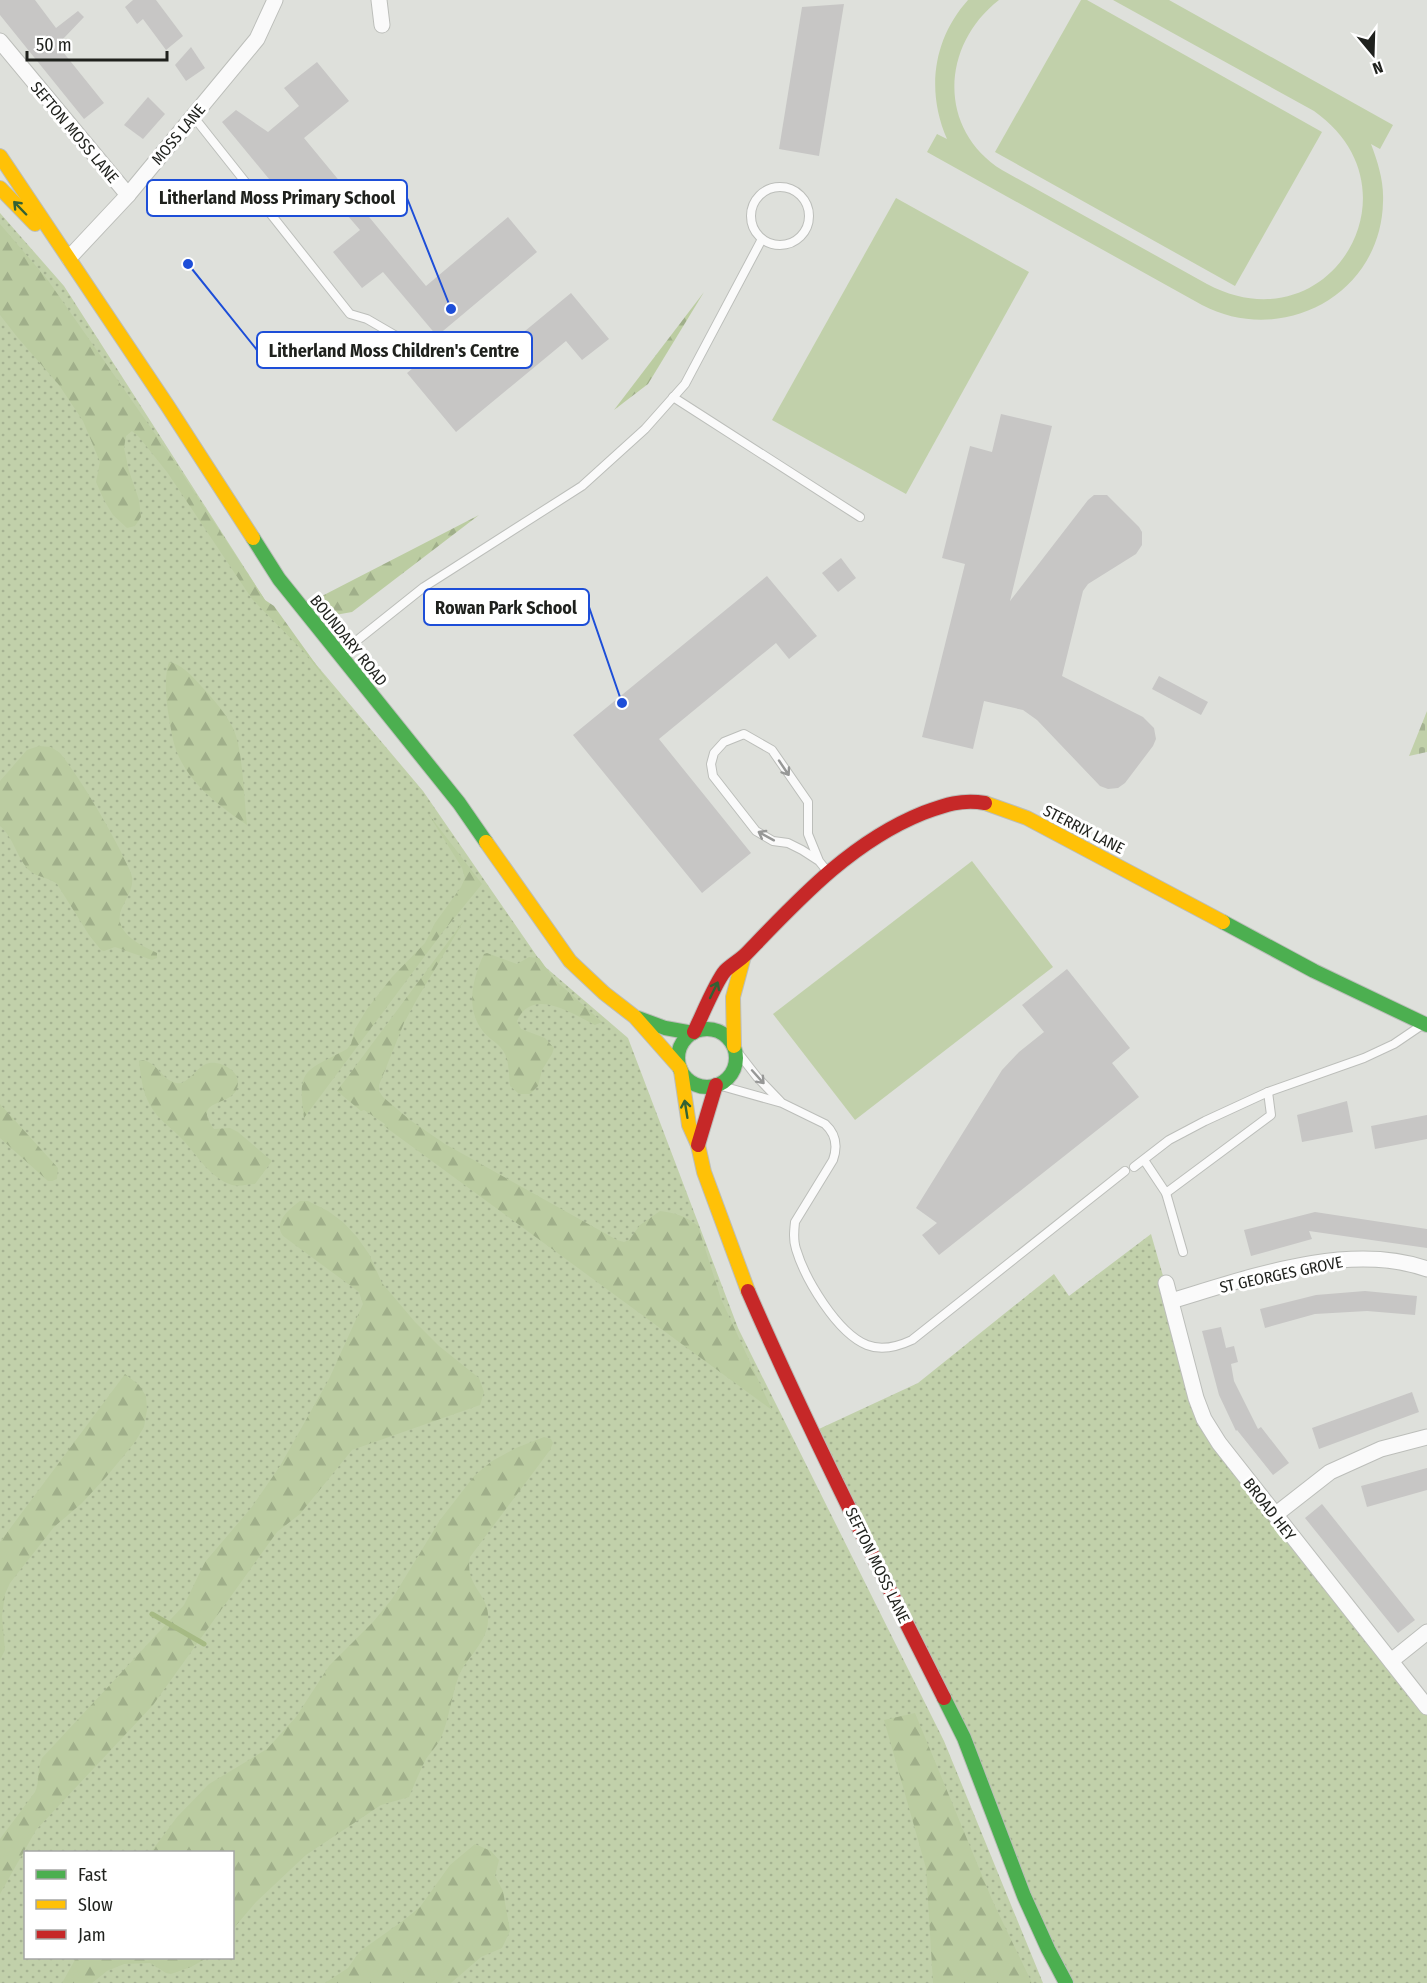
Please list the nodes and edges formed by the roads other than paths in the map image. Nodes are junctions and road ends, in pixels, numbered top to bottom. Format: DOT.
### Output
graph roads {
  1 [pos="275,0"];
  2 [pos="379,0"];
  3 [pos="382,25"];
  4 [pos="0,41"];
  5 [pos="193,116"];
  6 [pos="0,156"];
  7 [pos="0,188"];
  8 [pos="128,195"];
  9 [pos="762,239"];
  10 [pos="69,258"];
  11 [pos="398,337"];
  12 [pos="673,397"];
  13 [pos="860,517"];
  14 [pos="339,655"];
  15 [pos="819,861"];
  16 [pos="828,872"];
  17 [pos="744,956"];
  18 [pos="635,1017"];
  19 [pos="1425,1025"];
  20 [pos="693,1032"];
  21 [pos="735,1048"];
  22 [pos="681,1069"];
  23 [pos="717,1085"];
  24 [pos="1268,1092"];
  25 [pos="782,1103"];
  26 [pos="698,1145"];
  27 [pos="1144,1161"];
  28 [pos="1134,1167"];
  29 [pos="1125,1170"];
  30 [pos="1166,1192"];
  31 [pos="1184,1252"];
  32 [pos="1427,1269"];
  33 [pos="1166,1283"];
  34 [pos="1171,1301"];
  35 [pos="1427,1437"];
  36 [pos="1275,1515"];
  37 [pos="1427,1632"];
  38 [pos="1391,1661"];
  39 [pos="1427,1707"];
  40 [pos="1066,1983"];
  1 -- 5 [label="street, MOSS LANE"];
  2 -- 3 [label="street"];
  4 -- 8 [label="street, SEFTON MOSS LANE"];
  5 -- 8 [label="street, MOSS LANE"];
  5 -- 11 [label="lane"];
  6 -- 10 [label="street, BOUNDARY ROAD"];
  10 -- 7 [label="street, BOUNDARY ROAD, one-way"];
  8 -- 10 [label="street, MOSS LANE"];
  9 -- 9 [label="lane"];
  9 -- 12 [label="lane"];
  10 -- 14 [label="street, BOUNDARY ROAD"];
  12 -- 13 [label="lane"];
  12 -- 14 [label="lane"];
  14 -- 18 [label="street, BOUNDARY ROAD"];
  15 -- 15 [label="lane, one-way"];
  15 -- 16 [label="lane"];
  16 -- 17 [label="street, STERRIX LANE"];
  16 -- 19 [label="street, STERRIX LANE"];
  20 -- 17 [label="street, STERRIX LANE, one-way"];
  17 -- 21 [label="street, STERRIX LANE"];
  18 -- 20 [label="street, BOUNDARY ROAD"];
  18 -- 22 [label="street, BOUNDARY ROAD"];
  19 -- 24 [label="lane"];
  20 -- 21 [label="street"];
  20 -- 22 [label="street"];
  21 -- 23 [label="street"];
  21 -- 25 [label="lane, one-way"];
  22 -- 23 [label="street"];
  26 -- 22 [label="street, SEFTON MOSS LANE, one-way"];
  23 -- 25 [label="lane"];
  23 -- 26 [label="street, SEFTON MOSS LANE"];
  24 -- 27 [label="lane"];
  24 -- 30 [label="lane"];
  25 -- 29 [label="lane"];
  26 -- 40 [label="street, SEFTON MOSS LANE"];
  27 -- 28 [label="lane"];
  27 -- 30 [label="lane"];
  30 -- 31 [label="lane"];
  32 -- 34 [label="street, ST GEORGES GROVE"];
  33 -- 34 [label="street, BROAD HEY"];
  34 -- 36 [label="street, BROAD HEY"];
  35 -- 36 [label="street"];
  36 -- 38 [label="street, BROAD HEY"];
  37 -- 38 [label="street"];
  38 -- 39 [label="street, BROAD HEY"];
}
